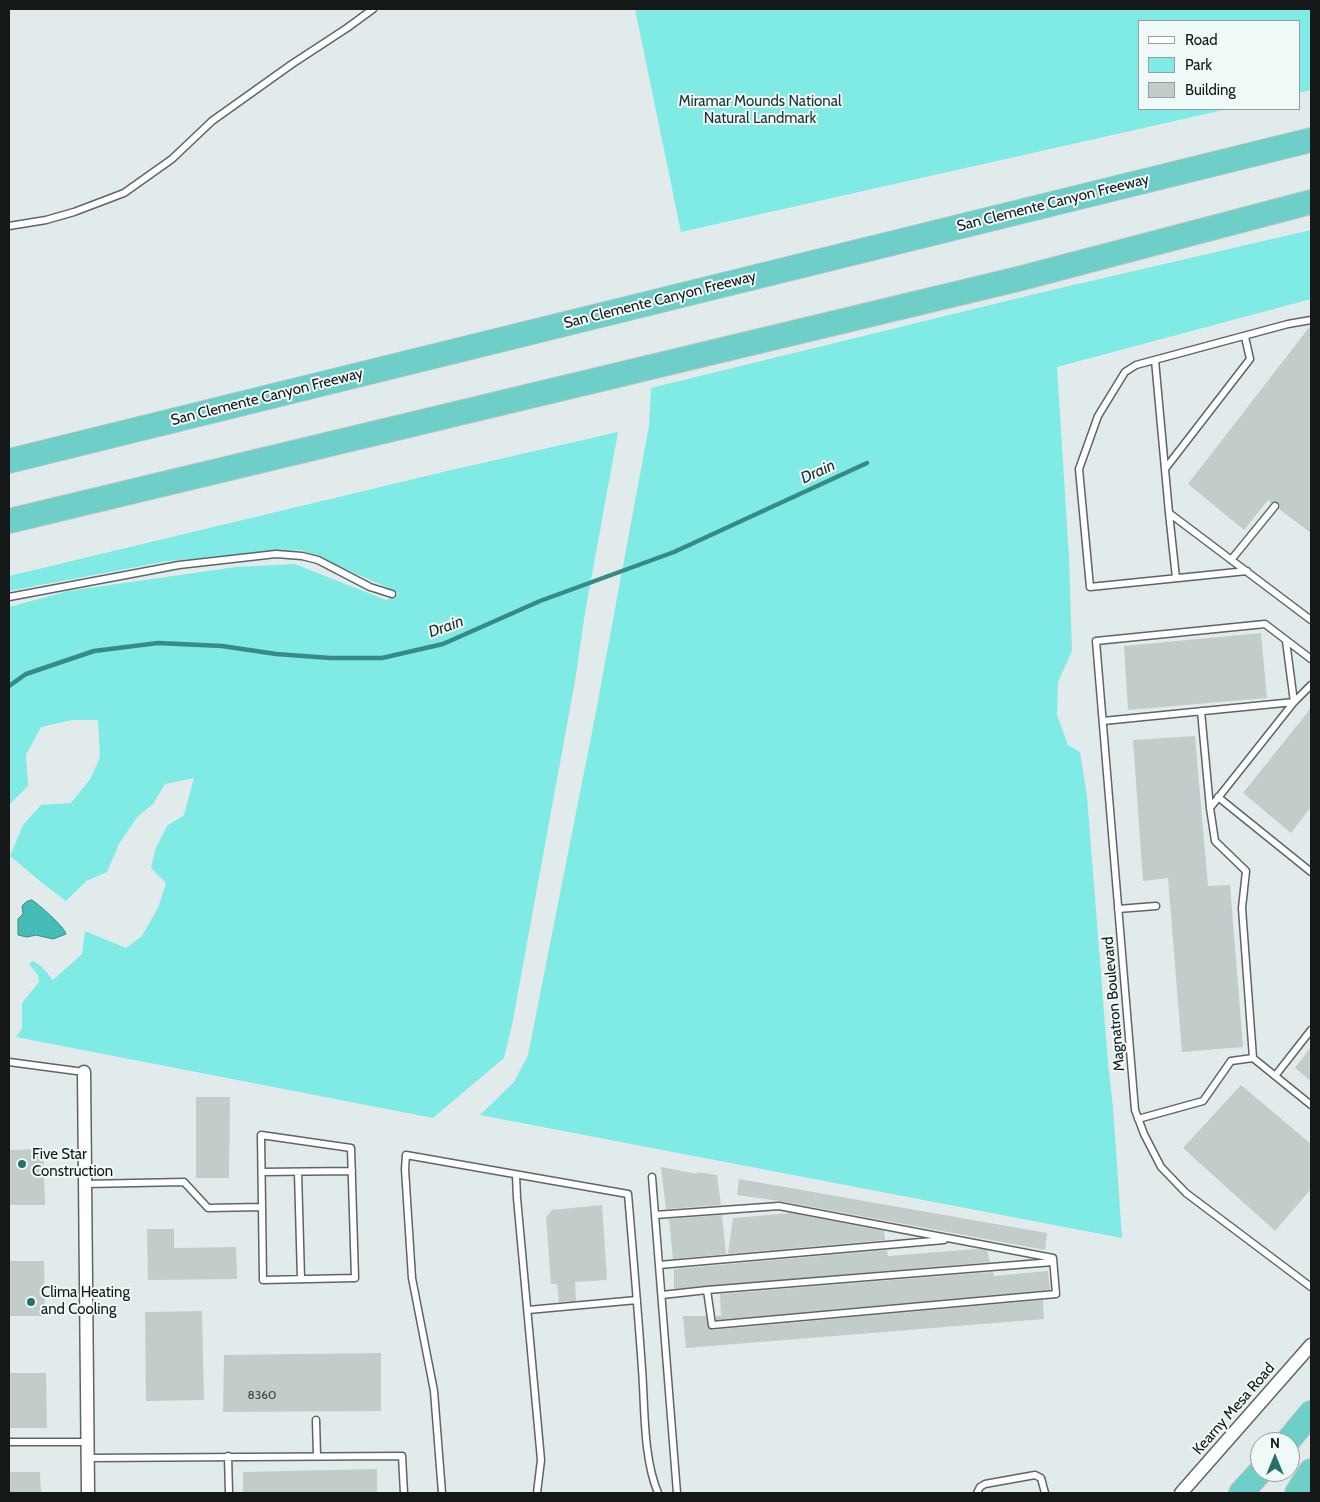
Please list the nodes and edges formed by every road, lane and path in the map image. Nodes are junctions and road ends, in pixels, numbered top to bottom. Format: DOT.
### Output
graph roads {
  1 [pos="373,9"];
  2 [pos="1311,140"];
  3 [pos="1311,202"];
  4 [pos="9,226"];
  5 [pos="1311,320"];
  6 [pos="1245,337"];
  7 [pos="1155,360"];
  8 [pos="16,459"];
  9 [pos="1166,469"];
  10 [pos="1275,506"];
  11 [pos="1170,513"];
  12 [pos="9,521"];
  13 [pos="1231,560"];
  14 [pos="1247,571"];
  15 [pos="1176,578"];
  16 [pos="392,594"];
  17 [pos="9,597"];
  18 [pos="1311,620"];
  19 [pos="1286,641"];
  20 [pos="1311,660"];
  21 [pos="1311,685"];
  22 [pos="1294,702"];
  23 [pos="1201,711"];
  24 [pos="1103,721"];
  25 [pos="1218,797"];
  26 [pos="1210,808"];
  27 [pos="1311,872"];
  28 [pos="1156,906"];
  29 [pos="1118,909"];
  30 [pos="1311,1030"];
  31 [pos="1253,1058"];
  32 [pos="9,1062"];
  33 [pos="84,1072"];
  34 [pos="1276,1076"];
  35 [pos="1311,1105"];
  36 [pos="1138,1119"];
  37 [pos="352,1170"];
  38 [pos="262,1172"];
  39 [pos="298,1172"];
  40 [pos="516,1175"];
  41 [pos="652,1177"];
  42 [pos="85,1184"];
  43 [pos="262,1207"];
  44 [pos="655,1215"];
  45 [pos="954,1239"];
  46 [pos="1053,1262"];
  47 [pos="659,1265"];
  48 [pos="301,1279"];
  49 [pos="1311,1287"];
  50 [pos="707,1290"];
  51 [pos="662,1294"];
  52 [pos="637,1300"];
  53 [pos="528,1310"];
  54 [pos="1311,1345"];
  55 [pos="1311,1414"];
  56 [pos="316,1420"];
  57 [pos="1296,1432"];
  58 [pos="9,1442"];
  59 [pos="87,1442"];
  60 [pos="228,1456"];
  61 [pos="317,1456"];
  62 [pos="88,1458"];
  63 [pos="1311,1471"];
  64 [pos="1251,1482"];
  65 [pos="88,1493"];
  66 [pos="229,1493"];
  67 [pos="404,1493"];
  68 [pos="442,1493"];
  69 [pos="537,1493"];
  70 [pos="658,1493"];
  71 [pos="676,1493"];
  72 [pos="977,1493"];
  73 [pos="1045,1493"];
  74 [pos="1181,1493"];
  75 [pos="1241,1493"];
  76 [pos="1297,1493"];
  1 -- 4 [label="lane"];
  2 -- 8 [label="highway, San Clemente Canyon Freeway"];
  3 -- 12 [label="highway"];
  5 -- 6 [label="lane"];
  6 -- 7 [label="lane"];
  6 -- 9 [label="lane"];
  7 -- 9 [label="lane"];
  7 -- 15 [label="lane"];
  9 -- 11 [label="lane"];
  10 -- 13 [label="lane"];
  11 -- 13 [label="lane"];
  11 -- 15 [label="lane"];
  13 -- 14 [label="lane"];
  14 -- 15 [label="lane"];
  14 -- 18 [label="lane"];
  16 -- 17 [label="lane"];
  19 -- 20 [label="lane"];
  19 -- 22 [label="lane"];
  19 -- 24 [label="lane, Magnatron Boulevard"];
  21 -- 22 [label="lane"];
  22 -- 23 [label="lane"];
  22 -- 25 [label="lane"];
  23 -- 24 [label="lane"];
  23 -- 26 [label="lane"];
  24 -- 29 [label="lane, Magnatron Boulevard"];
  25 -- 26 [label="lane"];
  25 -- 27 [label="lane"];
  26 -- 31 [label="lane"];
  28 -- 29 [label="lane"];
  29 -- 36 [label="lane, Magnatron Boulevard"];
  30 -- 34 [label="lane"];
  31 -- 34 [label="lane"];
  31 -- 36 [label="lane"];
  32 -- 33 [label="lane"];
  33 -- 42 [label="street"];
  34 -- 35 [label="lane"];
  36 -- 49 [label="lane, Magnatron Boulevard"];
  37 -- 38 [label="lane"];
  37 -- 39 [label="lane"];
  37 -- 48 [label="lane"];
  38 -- 39 [label="lane"];
  38 -- 43 [label="lane"];
  39 -- 48 [label="lane"];
  40 -- 52 [label="lane"];
  40 -- 53 [label="lane"];
  40 -- 68 [label="lane"];
  41 -- 44 [label="lane"];
  42 -- 43 [label="lane"];
  42 -- 59 [label="street"];
  43 -- 48 [label="lane"];
  44 -- 45 [label="lane"];
  44 -- 47 [label="lane"];
  45 -- 46 [label="lane"];
  45 -- 47 [label="lane"];
  46 -- 50 [label="lane"];
  46 -- 50 [label="lane"];
  47 -- 51 [label="lane"];
  50 -- 51 [label="lane"];
  51 -- 71 [label="lane"];
  52 -- 53 [label="lane"];
  52 -- 70 [label="lane"];
  53 -- 69 [label="lane"];
  54 -- 74 [label="street, Kearny Mesa Road"];
  55 -- 57 [label="highway"];
  56 -- 61 [label="lane"];
  58 -- 59 [label="lane"];
  59 -- 62 [label="street"];
  60 -- 61 [label="lane"];
  60 -- 62 [label="lane"];
  60 -- 66 [label="lane"];
  61 -- 67 [label="lane"];
  62 -- 65 [label="street"];
  63 -- 76 [label="highway"];
  64 -- 75 [label="highway"];
  72 -- 73 [label="lane"];
}
